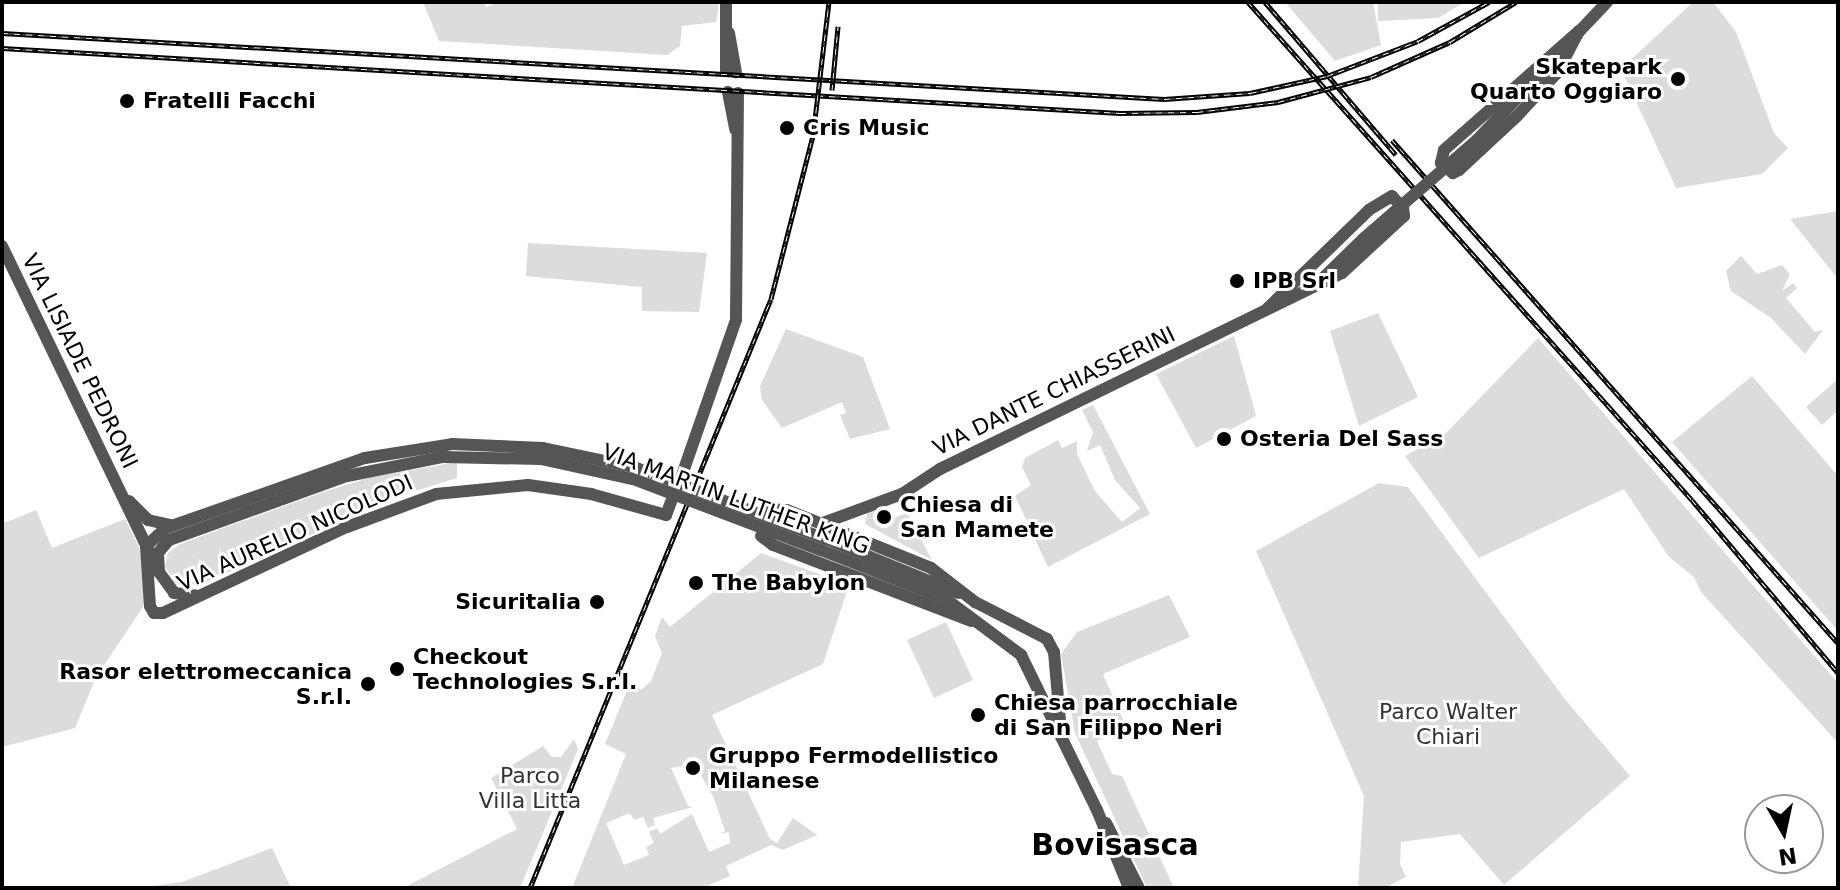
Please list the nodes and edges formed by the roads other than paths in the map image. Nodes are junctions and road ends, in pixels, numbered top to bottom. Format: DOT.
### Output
graph roads {
  1 [pos="726,2"];
  2 [pos="1607,2"];
  3 [pos="1579,31"];
  4 [pos="731,72"];
  5 [pos="733,93"];
  6 [pos="1363,239"];
  7 [pos="2,246"];
  8 [pos="1316,262"];
  9 [pos="1305,271"];
  10 [pos="1314,288"];
  11 [pos="1268,308"];
  12 [pos="542,454"];
  13 [pos="682,475"];
  14 [pos="123,493"];
  15 [pos="671,502"];
  16 [pos="771,509"];
  17 [pos="858,510"];
  18 [pos="823,523"];
  19 [pos="173,525"];
  20 [pos="761,536"];
  21 [pos="862,539"];
  22 [pos="824,544"];
  23 [pos="146,546"];
  24 [pos="159,572"];
  25 [pos="174,593"];
  26 [pos="197,596"];
  27 [pos="975,602"];
  28 [pos="175,607"];
  29 [pos="989,628"];
  30 [pos="1039,636"];
  31 [pos="1053,656"];
  32 [pos="1024,660"];
  33 [pos="1061,732"];
  34 [pos="1097,810"];
  35 [pos="1129,888"];
  36 [pos="1139,888"];
  1 -- 4 [label="street"];
  2 -- 3 [label="street, VIA DANTE CHIASSERINI"];
  3 -- 3 [label="street"];
  3 -- 6 [label="street, VIA DANTE CHIASSERINI, bridge"];
  5 -- 13 [label="street"];
  6 -- 8 [label="street, VIA DANTE CHIASSERINI"];
  6 -- 10 [label="street, VIA DANTE CHIASSERINI"];
  7 -- 14 [label="street, VIA LISIADE PEDRONI"];
  8 -- 9 [label="street, VIA DANTE CHIASSERINI"];
  8 -- 10 [label="street"];
  9 -- 10 [label="street"];
  9 -- 11 [label="street, VIA DANTE CHIASSERINI"];
  10 -- 11 [label="street, VIA DANTE CHIASSERINI"];
  11 -- 17 [label="street, VIA DANTE CHIASSERINI"];
  12 -- 19 [label="street, VIA MARTIN LUTHER KING"];
  12 -- 22 [label="street, VIA MARTIN LUTHER KING, bridge"];
  12 -- 24 [label="street, VIA MARTIN LUTHER KING"];
  14 -- 19 [label="street, VIA LISIADE PEDRONI"];
  14 -- 23 [label="street, VIA LISIADE PEDRONI"];
  15 -- 26 [label="street, VIA AURELIO NICOLODI"];
  16 -- 18 [label="street"];
  17 -- 18 [label="street, VIA DANTE CHIASSERINI"];
  17 -- 21 [label="street"];
  18 -- 21 [label="street"];
  19 -- 23 [label="street, VIA MARTIN LUTHER KING"];
  20 -- 29 [label="street"];
  21 -- 27 [label="street"];
  22 -- 27 [label="street, VIA MARTIN LUTHER KING"];
  22 -- 29 [label="street, VIA MARTIN LUTHER KING"];
  23 -- 24 [label="street"];
  23 -- 28 [label="street, VIA LISIADE PEDRONI"];
  24 -- 25 [label="street"];
  25 -- 26 [label="street"];
  25 -- 28 [label="street"];
  26 -- 28 [label="street, VIA AURELIO NICOLODI"];
  27 -- 30 [label="street"];
  29 -- 32 [label="street"];
  30 -- 31 [label="street"];
  30 -- 32 [label="street"];
  31 -- 32 [label="street"];
  31 -- 33 [label="street"];
  32 -- 33 [label="street"];
  33 -- 34 [label="street"];
  34 -- 35 [label="street"];
  34 -- 36 [label="street"];
}
